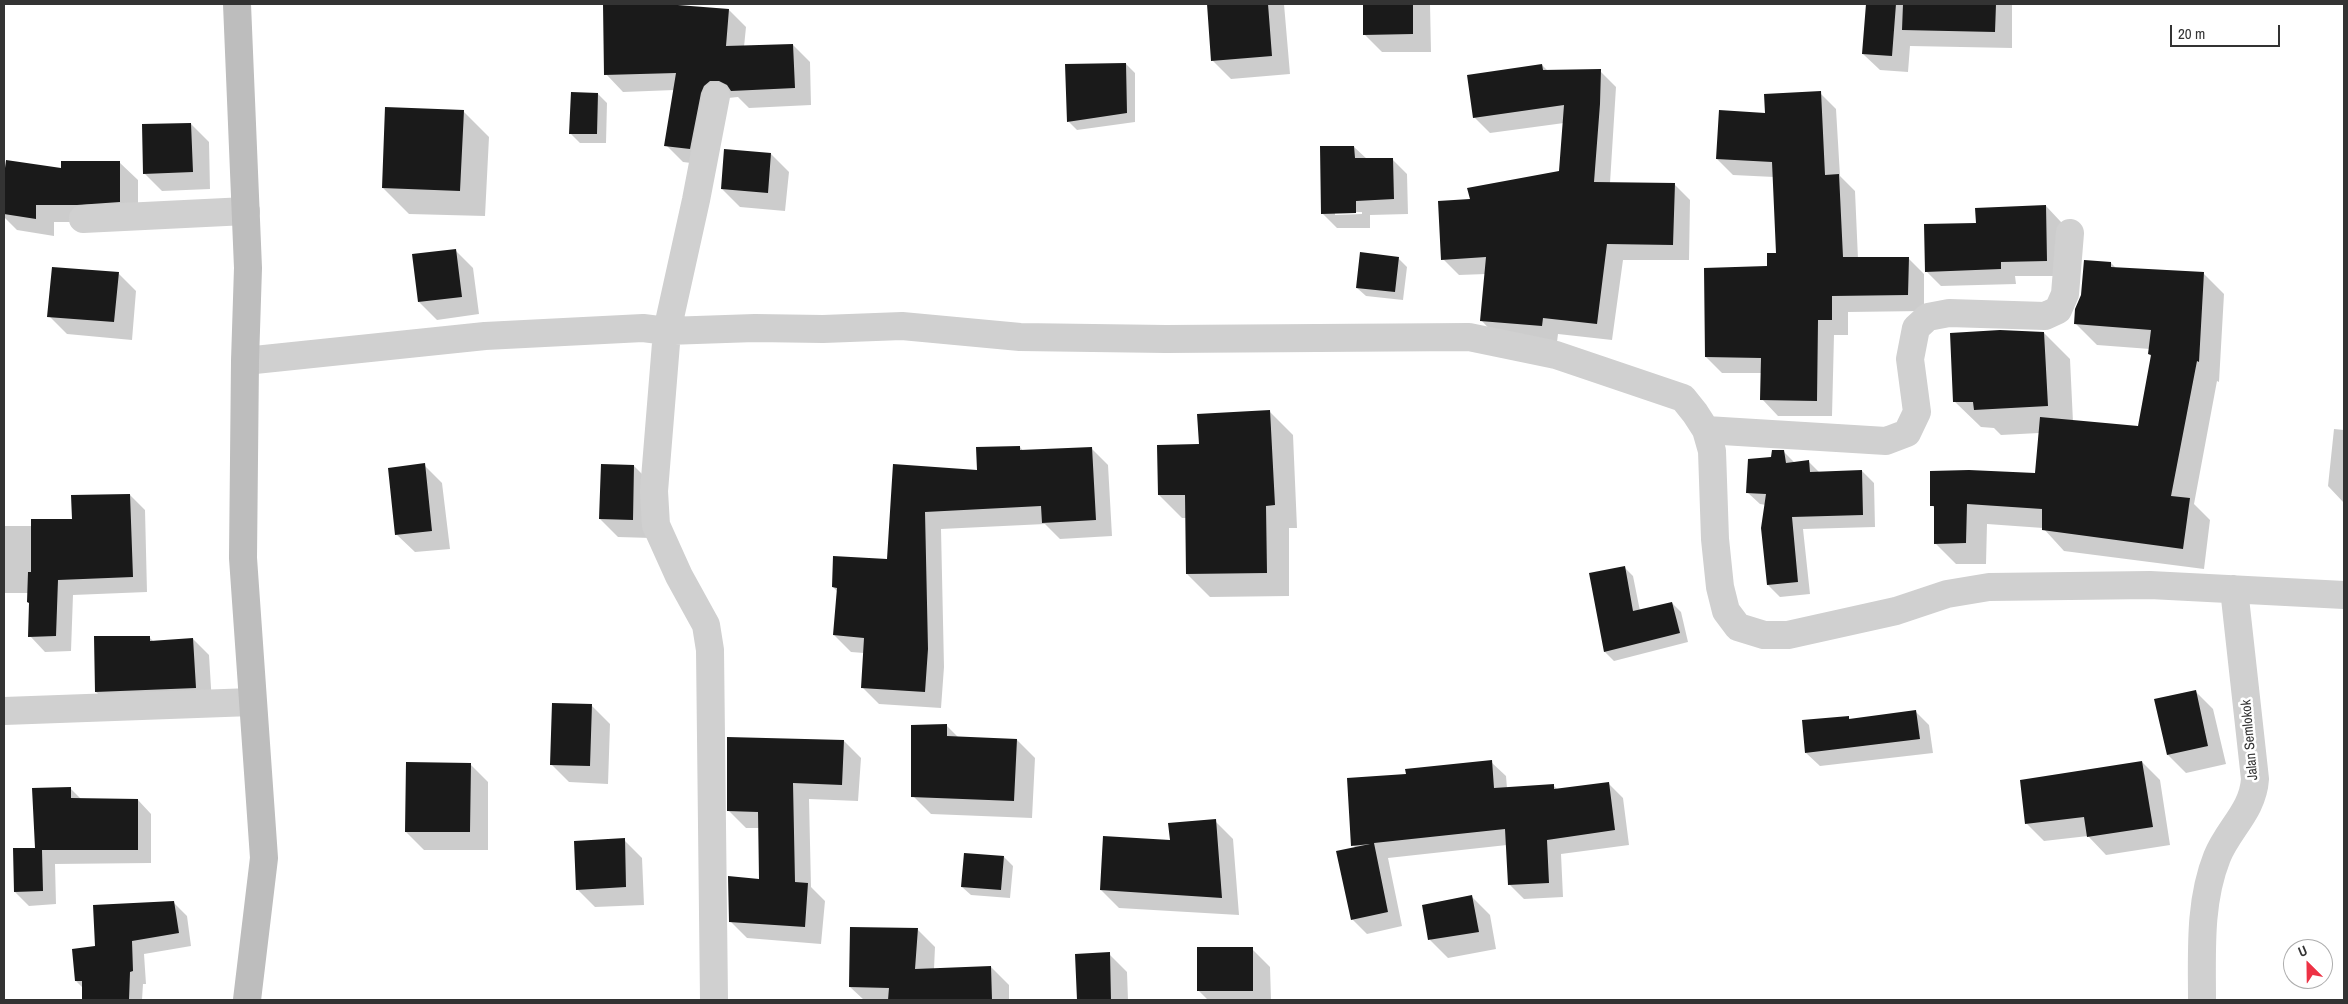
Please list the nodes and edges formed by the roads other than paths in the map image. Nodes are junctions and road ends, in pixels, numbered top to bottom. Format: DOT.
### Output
graph roads {
  1 [pos="237,4"];
  2 [pos="716,96"];
  3 [pos="246,211"];
  4 [pos="83,219"];
  5 [pos="2070,233"];
  6 [pos="667,331"];
  7 [pos="245,361"];
  8 [pos="1706,430"];
  9 [pos="2234,589"];
  10 [pos="2344,595"];
  11 [pos="252,702"];
  12 [pos="4,712"];
  13 [pos="247,1000"];
  14 [pos="714,1000"];
  15 [pos="2202,1000"];
  1 -- 3 [label="main road"];
  2 -- 6 [label="street"];
  3 -- 4 [label="street"];
  3 -- 7 [label="main road"];
  5 -- 8 [label="street"];
  6 -- 7 [label="street"];
  6 -- 8 [label="street"];
  6 -- 14 [label="street"];
  7 -- 11 [label="main road"];
  8 -- 9 [label="street"];
  9 -- 10 [label="street"];
  9 -- 15 [label="street, Jalan Semlokok"];
  11 -- 12 [label="street"];
  11 -- 13 [label="main road"];
}
